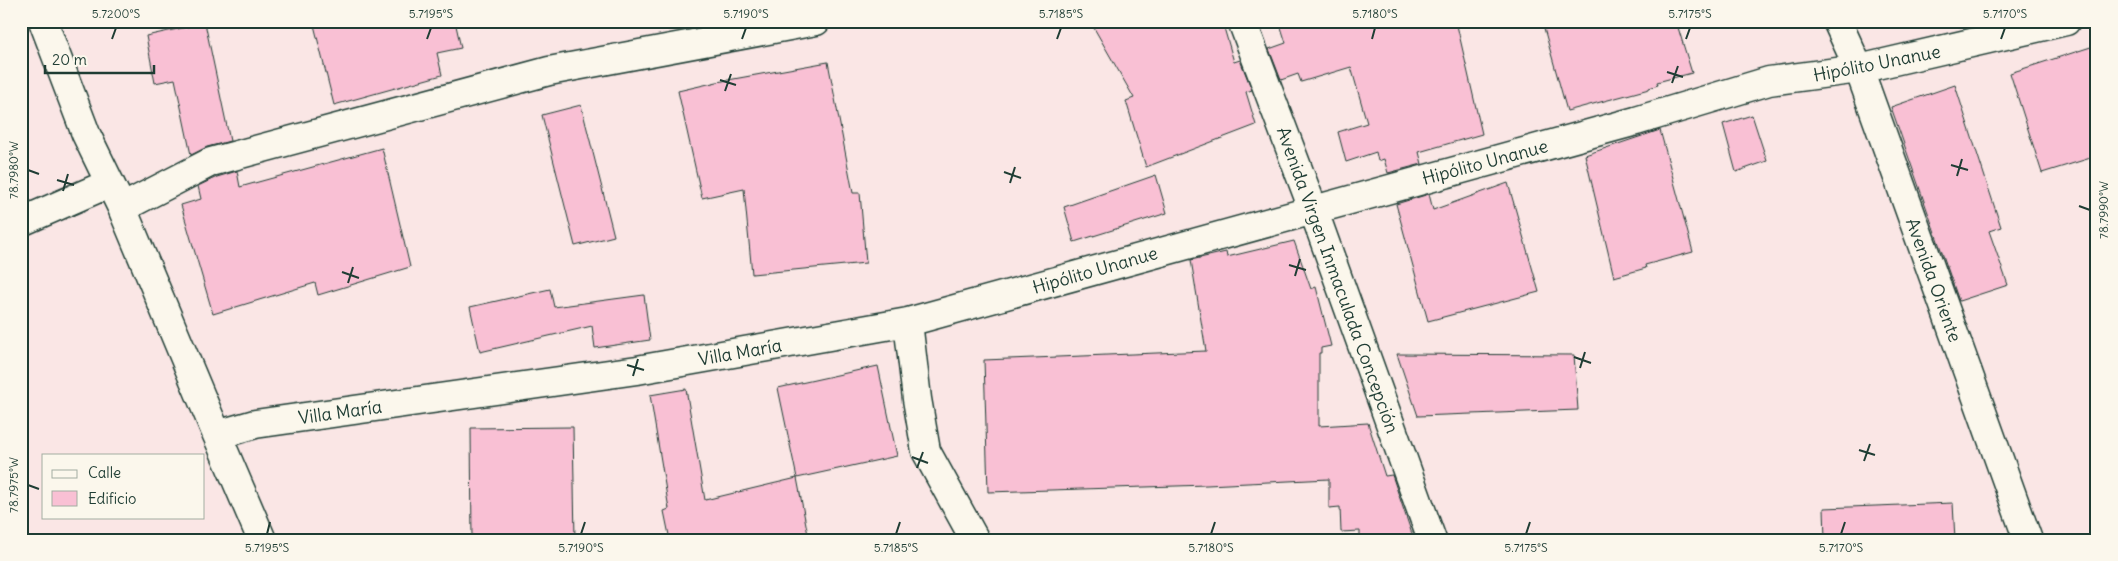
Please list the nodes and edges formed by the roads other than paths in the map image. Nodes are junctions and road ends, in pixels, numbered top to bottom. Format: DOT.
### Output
graph roads {
  1 [pos="43,21"];
  2 [pos="816,21"];
  3 [pos="1242,21"];
  4 [pos="1837,21"];
  5 [pos="2066,21"];
  6 [pos="1859,69"];
  7 [pos="110,183"];
  8 [pos="122,208"];
  9 [pos="1313,209"];
  10 [pos="21,222"];
  11 [pos="908,322"];
  12 [pos="217,435"];
  13 [pos="262,540"];
  14 [pos="975,540"];
  15 [pos="1432,540"];
  16 [pos="2028,540"];
  1 -- 7 [label="street"];
  2 -- 8 [label="street"];
  3 -- 9 [label="street, Avenida Virgen Inmaculada Concepción"];
  4 -- 6 [label="street, Avenida Oriente"];
  5 -- 6 [label="street, Hipólito Unanue"];
  6 -- 9 [label="street, Hipólito Unanue"];
  6 -- 16 [label="street, Avenida Oriente"];
  7 -- 8 [label="street"];
  7 -- 10 [label="street"];
  8 -- 12 [label="street"];
  9 -- 11 [label="street, Hipólito Unanue"];
  9 -- 15 [label="street, Avenida Virgen Inmaculada Concepción"];
  11 -- 12 [label="street, Villa María"];
  11 -- 14 [label="street"];
  12 -- 13 [label="street"];
}
